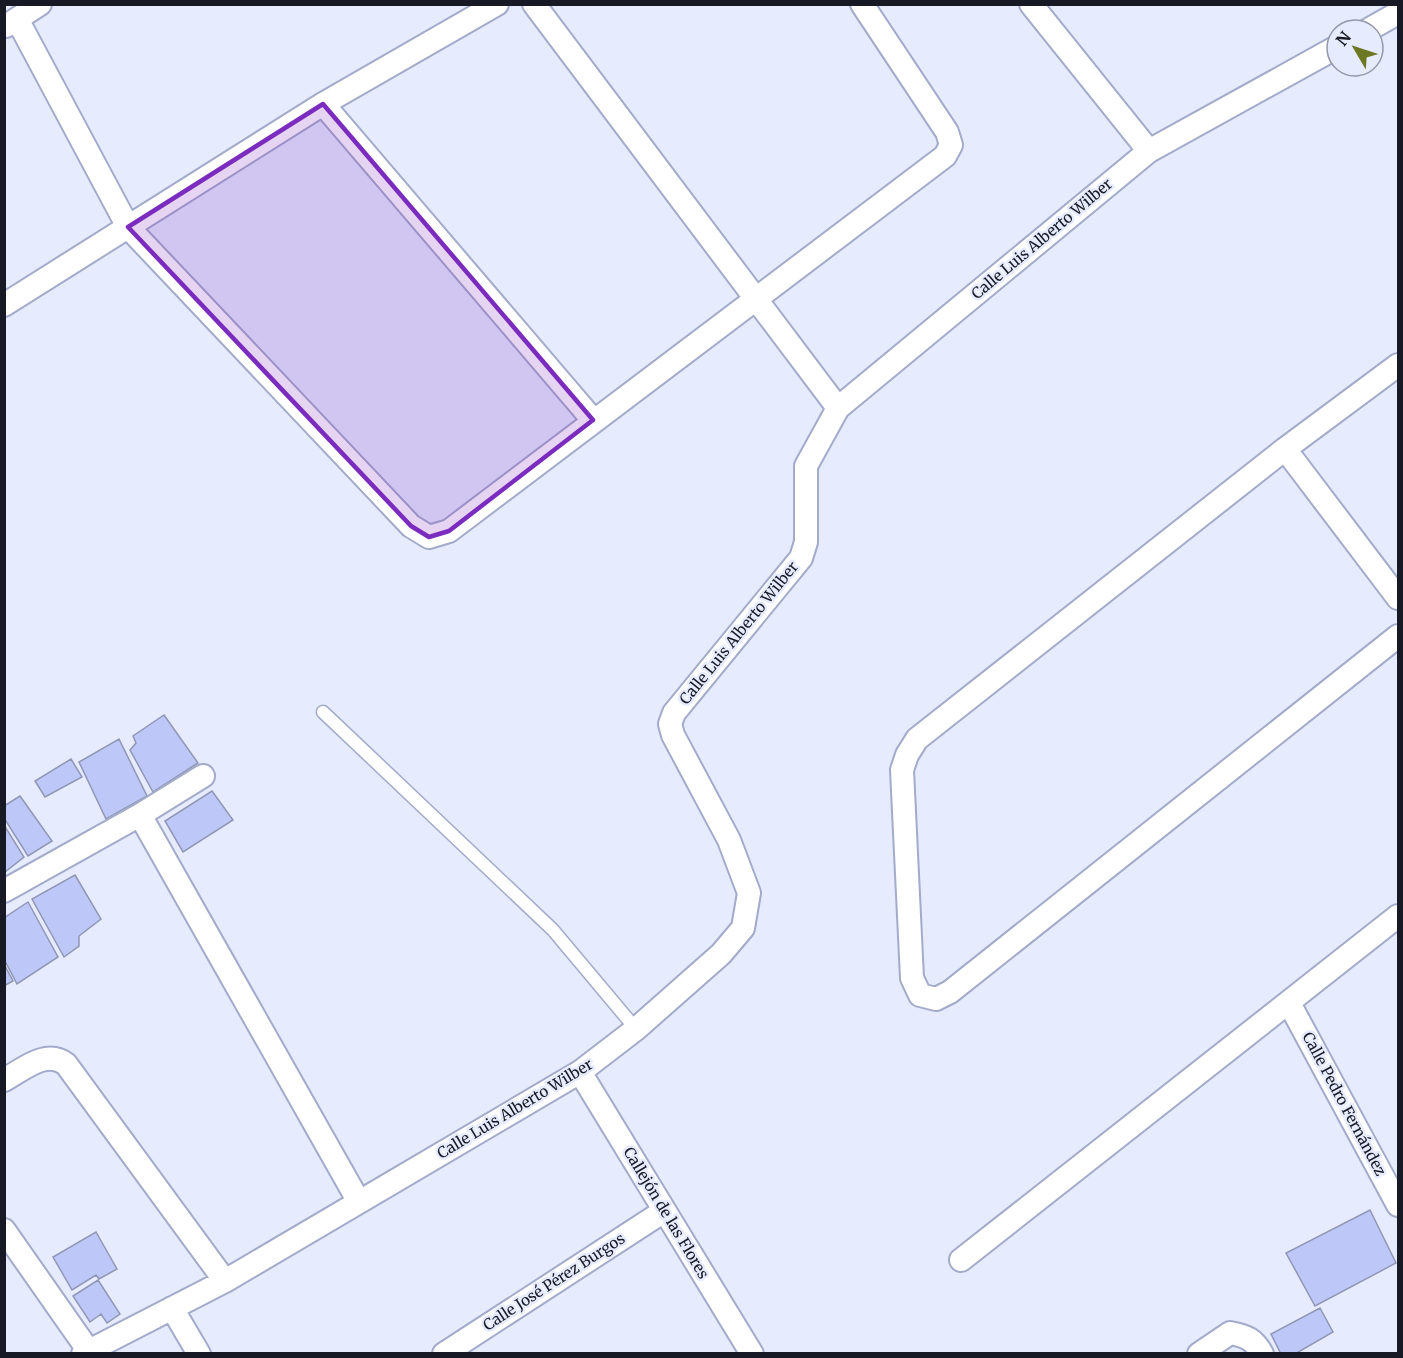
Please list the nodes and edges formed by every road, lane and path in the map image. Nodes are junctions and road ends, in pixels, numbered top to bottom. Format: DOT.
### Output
graph roads {
  1 [pos="40,4"];
  2 [pos="497,4"];
  3 [pos="534,4"];
  4 [pos="862,4"];
  5 [pos="1031,4"];
  6 [pos="11,23"];
  7 [pos="1325,54"];
  8 [pos="323,104"];
  9 [pos="1149,151"];
  10 [pos="128,227"];
  11 [pos="756,298"];
  12 [pos="4,305"];
  13 [pos="1398,365"];
  14 [pos="838,408"];
  15 [pos="593,420"];
  16 [pos="1285,449"];
  17 [pos="1398,598"];
  18 [pos="1398,636"];
  19 [pos="323,712"];
  20 [pos="203,776"];
  21 [pos="140,815"];
  22 [pos="4,891"];
  23 [pos="1398,916"];
  24 [pos="1289,1003"];
  25 [pos="636,1029"];
  26 [pos="580,1072"];
  27 [pos="4,1080"];
  28 [pos="359,1202"];
  29 [pos="1398,1205"];
  30 [pos="664,1211"];
  31 [pos="4,1230"];
  32 [pos="961,1260"];
  33 [pos="225,1281"];
  34 [pos="172,1308"];
  35 [pos="86,1352"];
  36 [pos="199,1353"];
  37 [pos="444,1353"];
  38 [pos="752,1353"];
  39 [pos="1199,1353"];
  40 [pos="1262,1353"];
  1 -- 6 [label="street"];
  2 -- 8 [label="street"];
  3 -- 11 [label="street"];
  4 -- 11 [label="street"];
  5 -- 9 [label="street"];
  6 -- 10 [label="street"];
  7 -- 9 [label="street, Calle Luis Alberto Wilber"];
  8 -- 10 [label="street"];
  8 -- 15 [label="street"];
  9 -- 14 [label="street, Calle Luis Alberto Wilber"];
  10 -- 12 [label="street"];
  10 -- 15 [label="street"];
  11 -- 14 [label="street"];
  11 -- 15 [label="street"];
  13 -- 16 [label="street"];
  14 -- 25 [label="street, Calle Luis Alberto Wilber"];
  16 -- 17 [label="street"];
  16 -- 18 [label="street"];
  19 -- 25 [label="lane"];
  20 -- 21 [label="street"];
  21 -- 22 [label="street"];
  21 -- 28 [label="street"];
  23 -- 24 [label="street"];
  24 -- 29 [label="street, Calle Pedro Fernández"];
  24 -- 32 [label="street"];
  25 -- 26 [label="street, Calle Luis Alberto Wilber"];
  26 -- 28 [label="street, Calle Luis Alberto Wilber"];
  26 -- 30 [label="street, Callejón de las Flores"];
  27 -- 33 [label="street"];
  28 -- 33 [label="street, Calle Luis Alberto Wilber"];
  30 -- 37 [label="street, Calle José Pérez Burgos"];
  30 -- 38 [label="street, Callejón de las Flores"];
  31 -- 35 [label="street"];
  33 -- 34 [label="street, Calle Luis Alberto Wilber"];
  34 -- 35 [label="street, Calle Luis Alberto Wilber"];
  34 -- 36 [label="street"];
  39 -- 40 [label="street"];
}
